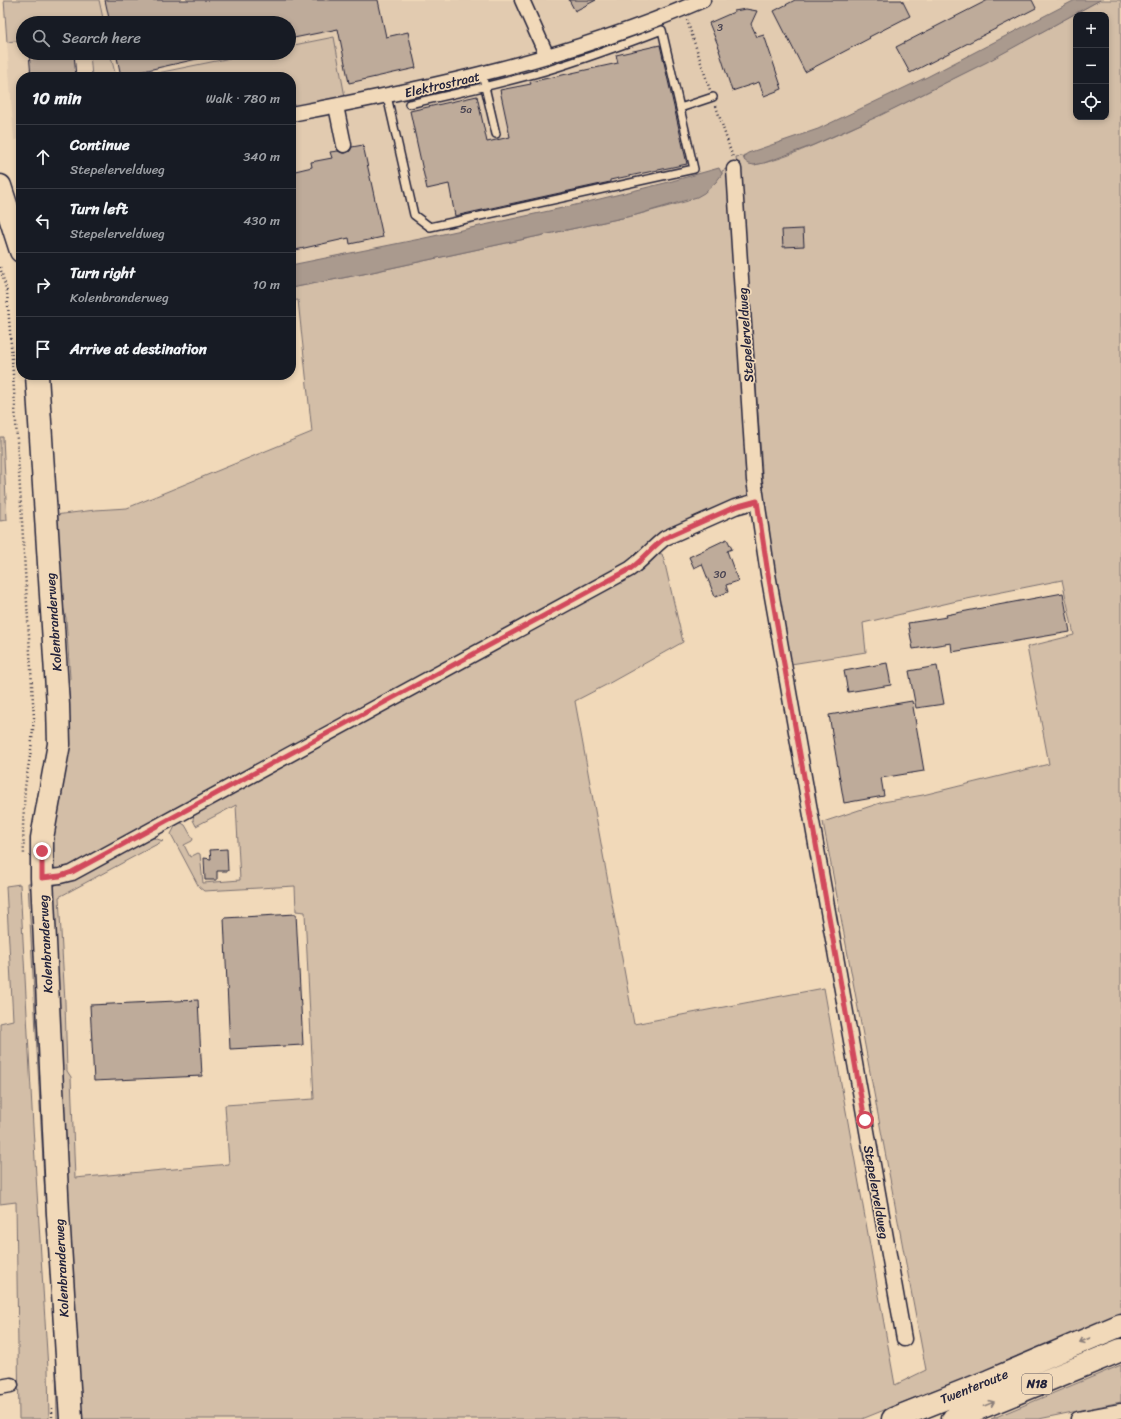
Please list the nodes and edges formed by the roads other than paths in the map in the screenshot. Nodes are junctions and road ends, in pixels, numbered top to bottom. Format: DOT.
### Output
graph roads {
  1 [pos="522,0"];
  2 [pos="702,0"];
  3 [pos="593,48"];
  4 [pos="547,56"];
  5 [pos="546,71"];
  6 [pos="484,81"];
  7 [pos="435,92"];
  8 [pos="387,96"];
  9 [pos="713,97"];
  10 [pos="409,104"];
  11 [pos="336,106"];
  12 [pos="680,108"];
  13 [pos="296,113"];
  14 [pos="496,134"];
  15 [pos="344,145"];
  16 [pos="734,169"];
  17 [pos="0,186"];
  18 [pos="16,236"];
  19 [pos="37,380"];
  20 [pos="757,501"];
  21 [pos="42,878"];
  22 [pos="1121,1325"];
  23 [pos="904,1339"];
  24 [pos="1121,1350"];
  25 [pos="1121,1410"];
  26 [pos="70,1419"];
  27 [pos="893,1419"];
  28 [pos="953,1419"];
  29 [pos="1078,1419"];
  1 -- 4 [label="street"];
  2 -- 3 [label="street, Elektrostraat"];
  3 -- 4 [label="street, Elektrostraat"];
  3 -- 5 [label="lane"];
  3 -- 12 [label="lane"];
  4 -- 5 [label="lane"];
  4 -- 6 [label="street, Elektrostraat"];
  5 -- 6 [label="lane"];
  6 -- 7 [label="street, Elektrostraat"];
  6 -- 14 [label="lane"];
  7 -- 8 [label="street, Elektrostraat"];
  7 -- 10 [label="lane"];
  8 -- 11 [label="street, Elektrostraat"];
  8 -- 12 [label="lane"];
  9 -- 12 [label="lane"];
  11 -- 13 [label="street, Elektrostraat"];
  11 -- 15 [label="street"];
  16 -- 20 [label="street, Stepelerveldweg"];
  17 -- 18 [label="main road"];
  19 -- 21 [label="main road, Kolenbranderweg"];
  20 -- 21 [label="street"];
  20 -- 23 [label="street, Stepelerveldweg"];
  21 -- 26 [label="main road, Kolenbranderweg"];
  22 -- 27 [label="main road, Twenteroute / N18, one-way"];
  28 -- 24 [label="main road, Twenteroute / N18, one-way"];
  25 -- 29 [label="street"];
}
